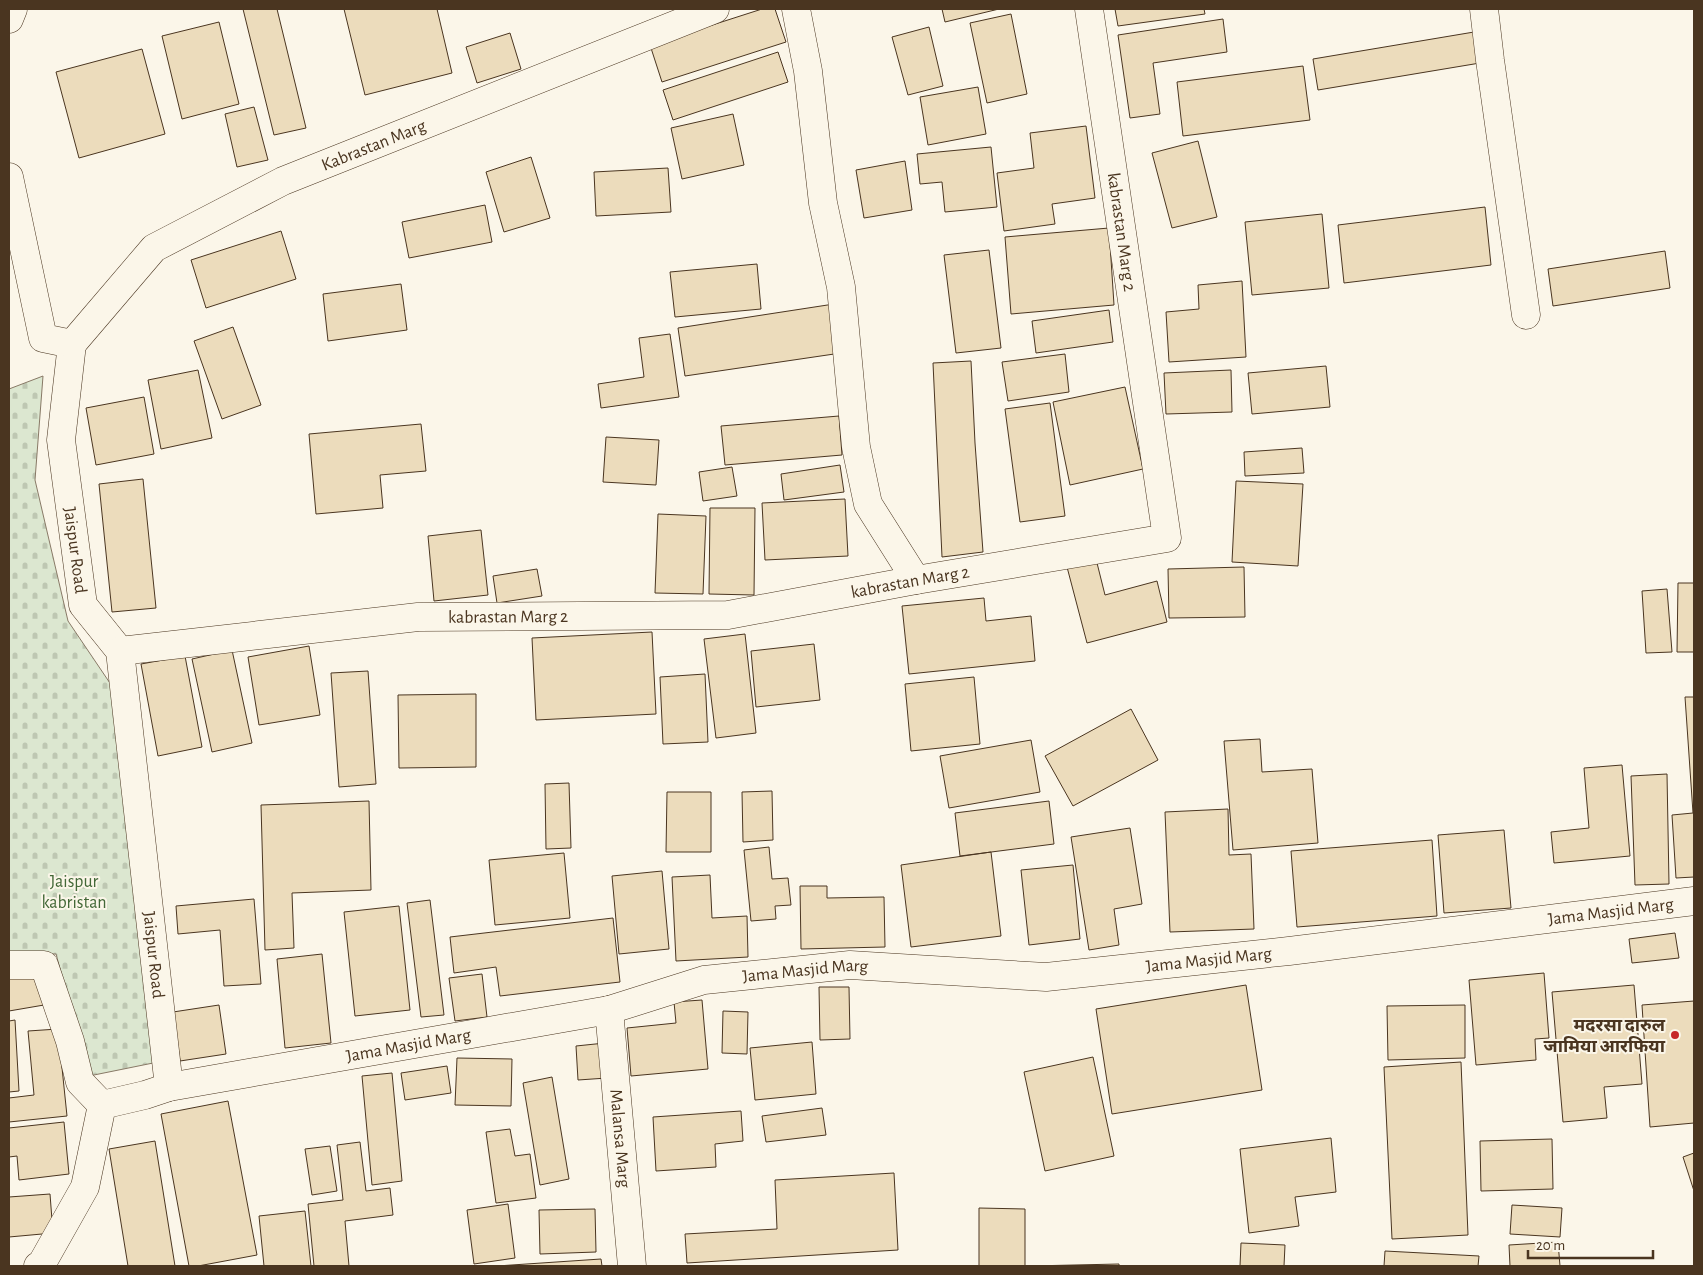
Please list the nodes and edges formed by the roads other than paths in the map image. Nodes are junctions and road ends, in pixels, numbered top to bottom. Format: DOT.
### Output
graph roads {
  1 [pos="13,9"];
  2 [pos="715,9"];
  3 [pos="796,9"];
  4 [pos="1088,9"];
  5 [pos="1484,9"];
  6 [pos="9,19"];
  7 [pos="9,177"];
  8 [pos="1526,316"];
  9 [pos="72,344"];
  10 [pos="916,580"];
  11 [pos="120,651"];
  12 [pos="1694,901"];
  13 [pos="9,965"];
  14 [pos="609,1010"];
  15 [pos="169,1087"];
  16 [pos="102,1105"];
  17 [pos="38,1266"];
  18 [pos="632,1266"];
  1 -- 6 [label="street"];
  2 -- 9 [label="street, Kabrastan Marg"];
  3 -- 10 [label="street"];
  4 -- 10 [label="street, kabrastan Marg 2"];
  5 -- 8 [label="street"];
  7 -- 9 [label="street"];
  9 -- 11 [label="street, Jaispur Road"];
  10 -- 11 [label="street, kabrastan Marg 2"];
  11 -- 15 [label="street, Jaispur Road"];
  12 -- 14 [label="street, Jama Masjid Marg"];
  13 -- 16 [label="street"];
  14 -- 15 [label="street, Jama Masjid Marg"];
  14 -- 18 [label="street, Malansa Marg"];
  15 -- 16 [label="street, Jama Masjid Marg"];
  16 -- 17 [label="street"];
}
